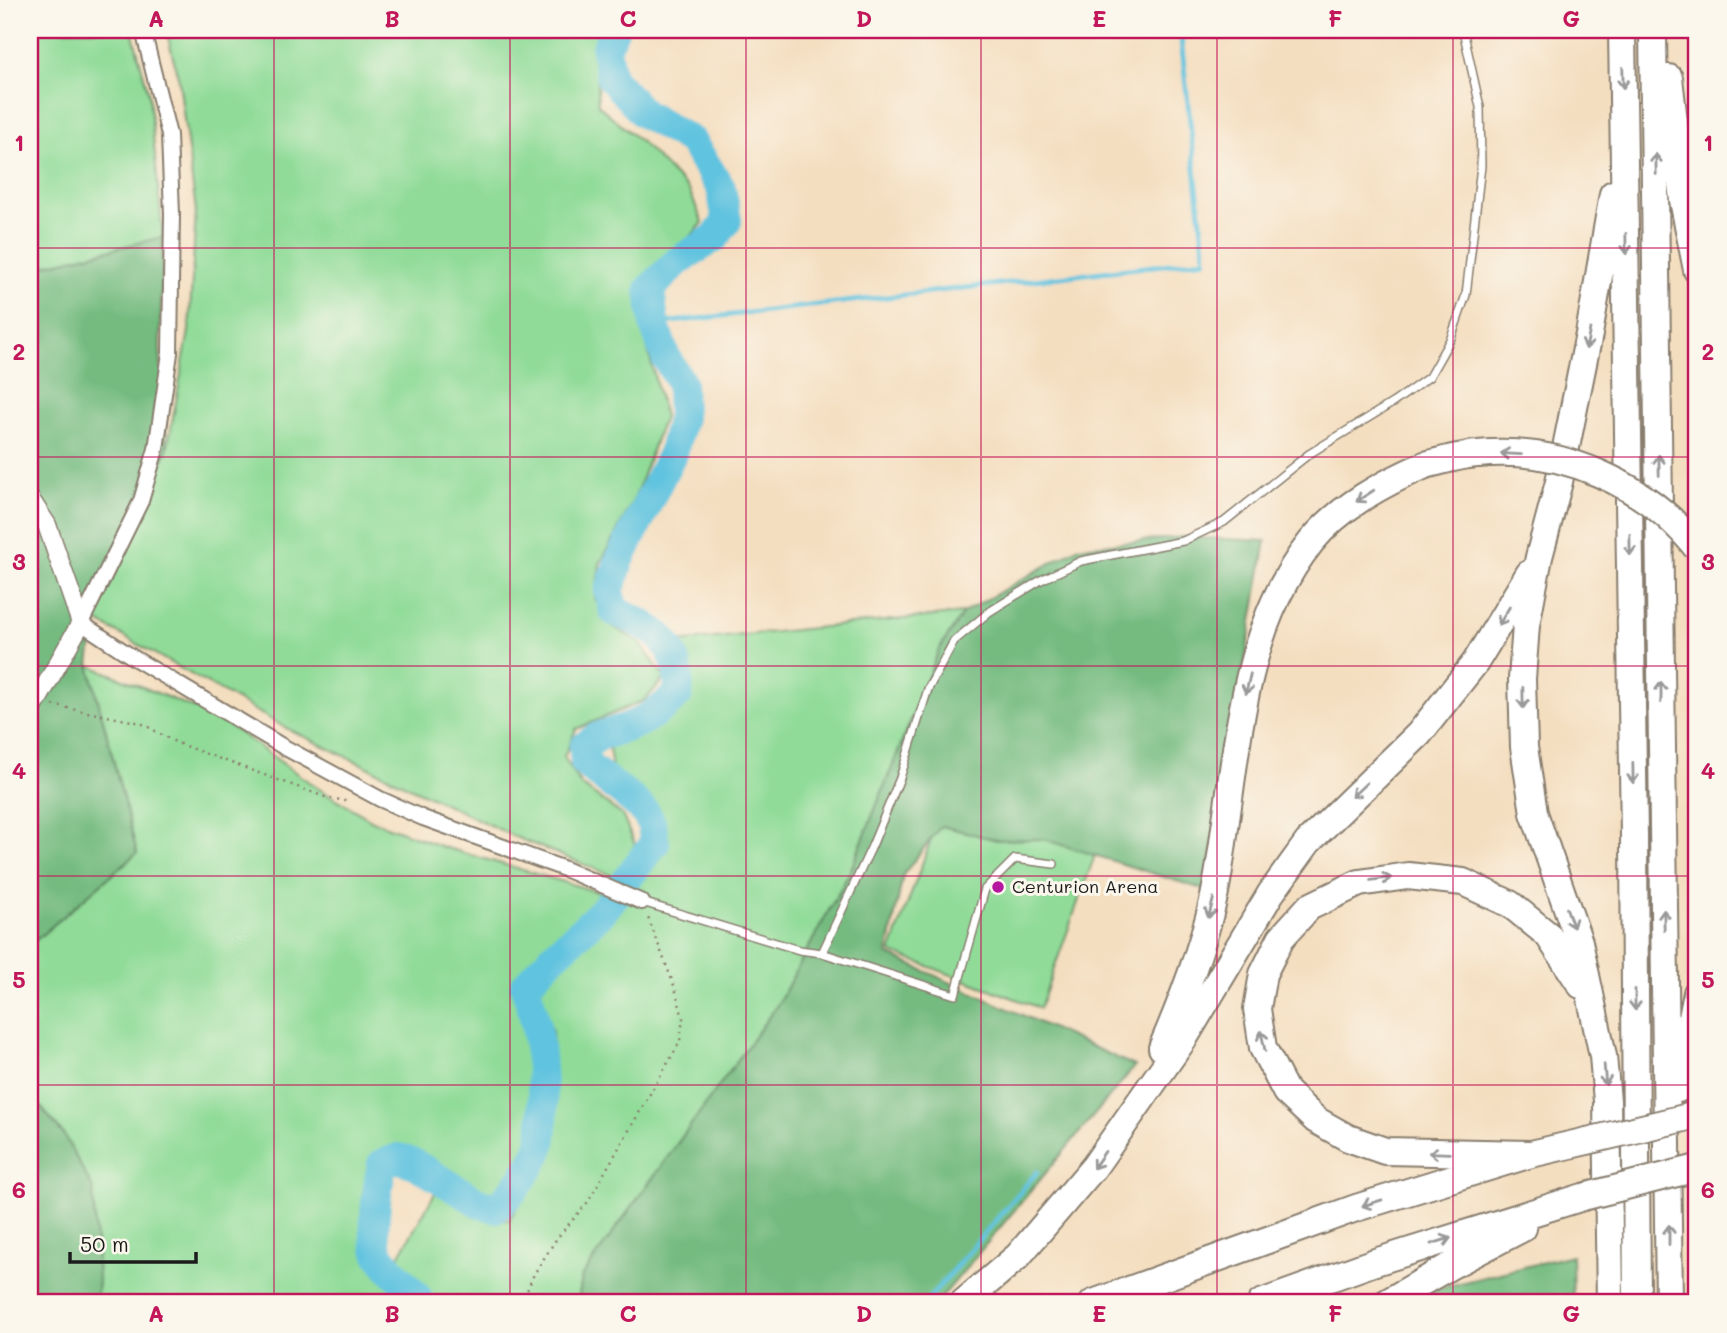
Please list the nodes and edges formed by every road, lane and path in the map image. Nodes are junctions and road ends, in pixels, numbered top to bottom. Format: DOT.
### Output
graph roads {
  1 [pos="142,30"];
  2 [pos="1463,30"];
  3 [pos="1622,30"];
  4 [pos="1653,30"];
  5 [pos="1662,30"];
  6 [pos="1625,127"];
  7 [pos="1697,270"];
  8 [pos="30,499"];
  9 [pos="1697,548"];
  10 [pos="1539,557"];
  11 [pos="81,623"];
  12 [pos="33,706"];
  13 [pos="359,804"];
  14 [pos="1054,864"];
  15 [pos="642,902"];
  16 [pos="822,953"];
  17 [pos="1697,993"];
  18 [pos="1594,1007"];
  19 [pos="1138,1104"];
  20 [pos="1697,1115"];
  21 [pos="1669,1135"];
  22 [pos="1531,1154"];
  23 [pos="1697,1168"];
  24 [pos="1583,1197"];
  25 [pos="522,1303"];
  26 [pos="963,1303"];
  27 [pos="1093,1303"];
  28 [pos="1261,1303"];
  29 [pos="1386,1303"];
  30 [pos="1610,1303"];
  31 [pos="1637,1303"];
  32 [pos="1670,1303"];
  1 -- 11 [label="street"];
  2 -- 16 [label="lane"];
  3 -- 6 [label="highway, one-way"];
  21 -- 4 [label="highway, one-way"];
  5 -- 7 [label="highway"];
  6 -- 10 [label="highway, one-way"];
  6 -- 31 [label="highway, one-way"];
  8 -- 11 [label="street"];
  9 -- 19 [label="highway, one-way, bridge"];
  10 -- 18 [label="highway, one-way"];
  10 -- 19 [label="highway, one-way"];
  11 -- 12 [label="street"];
  11 -- 15 [label="street"];
  12 -- 13 [label="path"];
  14 -- 16 [label="lane"];
  15 -- 16 [label="lane"];
  15 -- 25 [label="path"];
  17 -- 21 [label="highway"];
  22 -- 18 [label="highway, one-way"];
  18 -- 30 [label="highway, one-way"];
  19 -- 26 [label="highway, one-way"];
  20 -- 22 [label="highway, bridge"];
  32 -- 21 [label="highway, one-way"];
  22 -- 27 [label="highway, one-way"];
  23 -- 24 [label="highway, bridge"];
  28 -- 24 [label="highway, one-way"];
  24 -- 29 [label="highway"];
}
